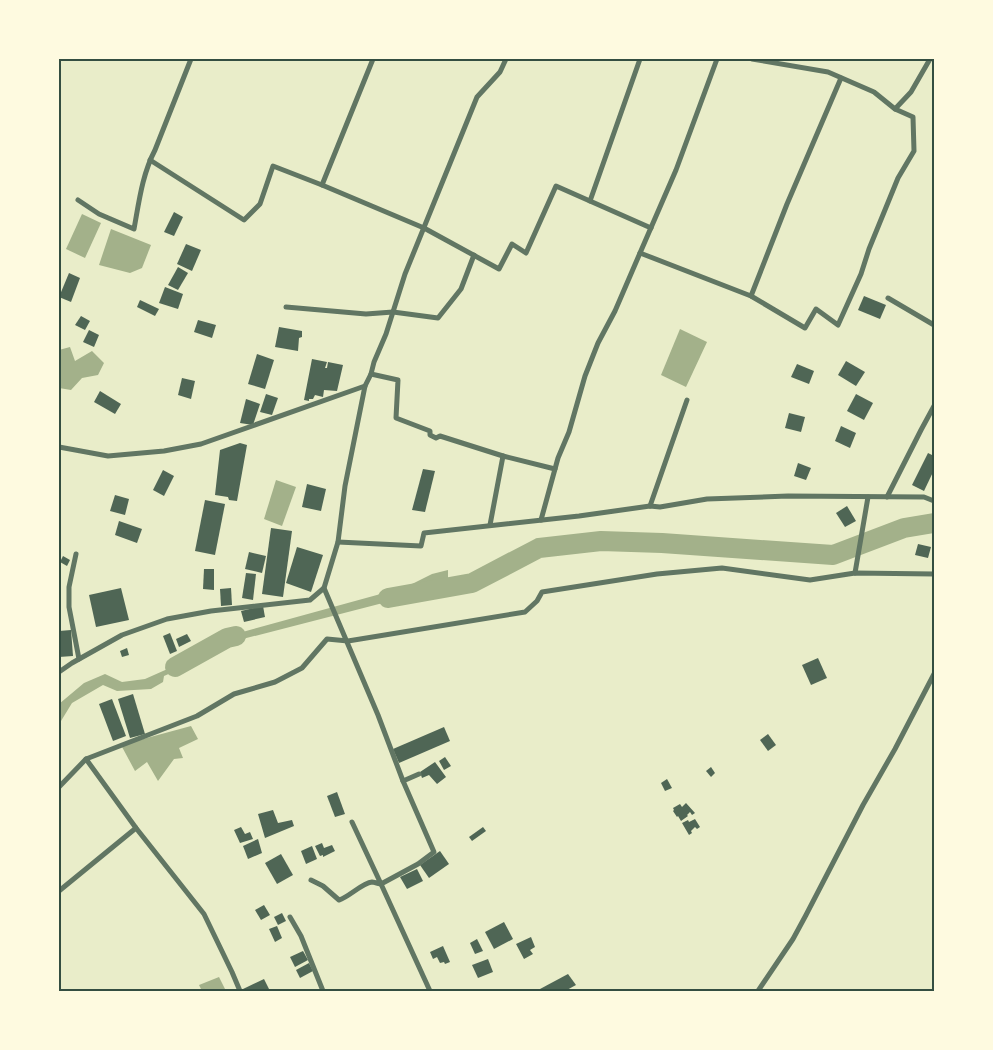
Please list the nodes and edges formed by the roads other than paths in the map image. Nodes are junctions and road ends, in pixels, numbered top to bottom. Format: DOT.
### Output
graph roads {
  1 [pos="191,59"];
  2 [pos="373,59"];
  3 [pos="506,59"];
  4 [pos="640,59"];
  5 [pos="717,59"];
  6 [pos="752,59"];
  7 [pos="930,59"];
  8 [pos="841,78"];
  9 [pos="895,108"];
  10 [pos="150,160"];
  11 [pos="322,185"];
  12 [pos="78,200"];
  13 [pos="590,201"];
  14 [pos="424,228"];
  15 [pos="651,228"];
  16 [pos="640,253"];
  17 [pos="474,256"];
  18 [pos="751,296"];
  19 [pos="888,298"];
  20 [pos="286,307"];
  21 [pos="394,312"];
  22 [pos="934,326"];
  23 [pos="371,374"];
  24 [pos="365,386"];
  25 [pos="687,400"];
  26 [pos="934,406"];
  27 [pos="59,447"];
  28 [pos="502,456"];
  29 [pos="555,469"];
  30 [pos="868,497"];
  31 [pos="887,497"];
  32 [pos="934,501"];
  33 [pos="650,506"];
  34 [pos="541,520"];
  35 [pos="490,525"];
  36 [pos="338,542"];
  37 [pos="76,554"];
  38 [pos="854,573"];
  39 [pos="934,574"];
  40 [pos="324,588"];
  41 [pos="348,641"];
  42 [pos="79,659"];
  43 [pos="59,672"];
  44 [pos="934,674"];
  45 [pos="86,758"];
  46 [pos="419,774"];
  47 [pos="403,782"];
  48 [pos="59,787"];
  49 [pos="352,822"];
  50 [pos="136,828"];
  51 [pos="311,880"];
  52 [pos="380,884"];
  53 [pos="59,890"];
  54 [pos="290,917"];
  55 [pos="240,991"];
  56 [pos="324,991"];
  57 [pos="430,991"];
  58 [pos="758,991"];
  1 -- 10 [label="street"];
  2 -- 11 [label="street"];
  3 -- 14 [label="street"];
  4 -- 13 [label="street"];
  5 -- 15 [label="street"];
  6 -- 8 [label="street"];
  7 -- 9 [label="street"];
  8 -- 9 [label="street"];
  8 -- 18 [label="street"];
  9 -- 18 [label="street"];
  10 -- 11 [label="street"];
  10 -- 12 [label="street"];
  11 -- 14 [label="street"];
  13 -- 15 [label="street"];
  13 -- 17 [label="street"];
  14 -- 17 [label="street"];
  14 -- 21 [label="street"];
  15 -- 16 [label="street"];
  16 -- 18 [label="street"];
  16 -- 29 [label="street"];
  17 -- 21 [label="street"];
  19 -- 22 [label="street"];
  20 -- 21 [label="street"];
  21 -- 23 [label="street"];
  23 -- 24 [label="street"];
  23 -- 28 [label="street"];
  24 -- 27 [label="street"];
  24 -- 36 [label="street"];
  25 -- 33 [label="street"];
  26 -- 31 [label="street"];
  28 -- 29 [label="street"];
  28 -- 35 [label="street"];
  29 -- 34 [label="street"];
  30 -- 31 [label="street"];
  30 -- 33 [label="street"];
  30 -- 38 [label="street"];
  31 -- 32 [label="street"];
  33 -- 34 [label="street"];
  34 -- 35 [label="street"];
  35 -- 36 [label="street"];
  36 -- 40 [label="street"];
  37 -- 42 [label="street"];
  38 -- 39 [label="street"];
  38 -- 41 [label="street"];
  40 -- 41 [label="street"];
  40 -- 42 [label="street"];
  41 -- 45 [label="street"];
  41 -- 47 [label="street"];
  42 -- 43 [label="street"];
  44 -- 58 [label="street"];
  45 -- 48 [label="street"];
  45 -- 50 [label="street"];
  46 -- 47 [label="street"];
  47 -- 52 [label="street"];
  49 -- 52 [label="street"];
  50 -- 53 [label="street"];
  50 -- 55 [label="street"];
  51 -- 52 [label="street"];
  52 -- 57 [label="street"];
  54 -- 56 [label="street"];
}
